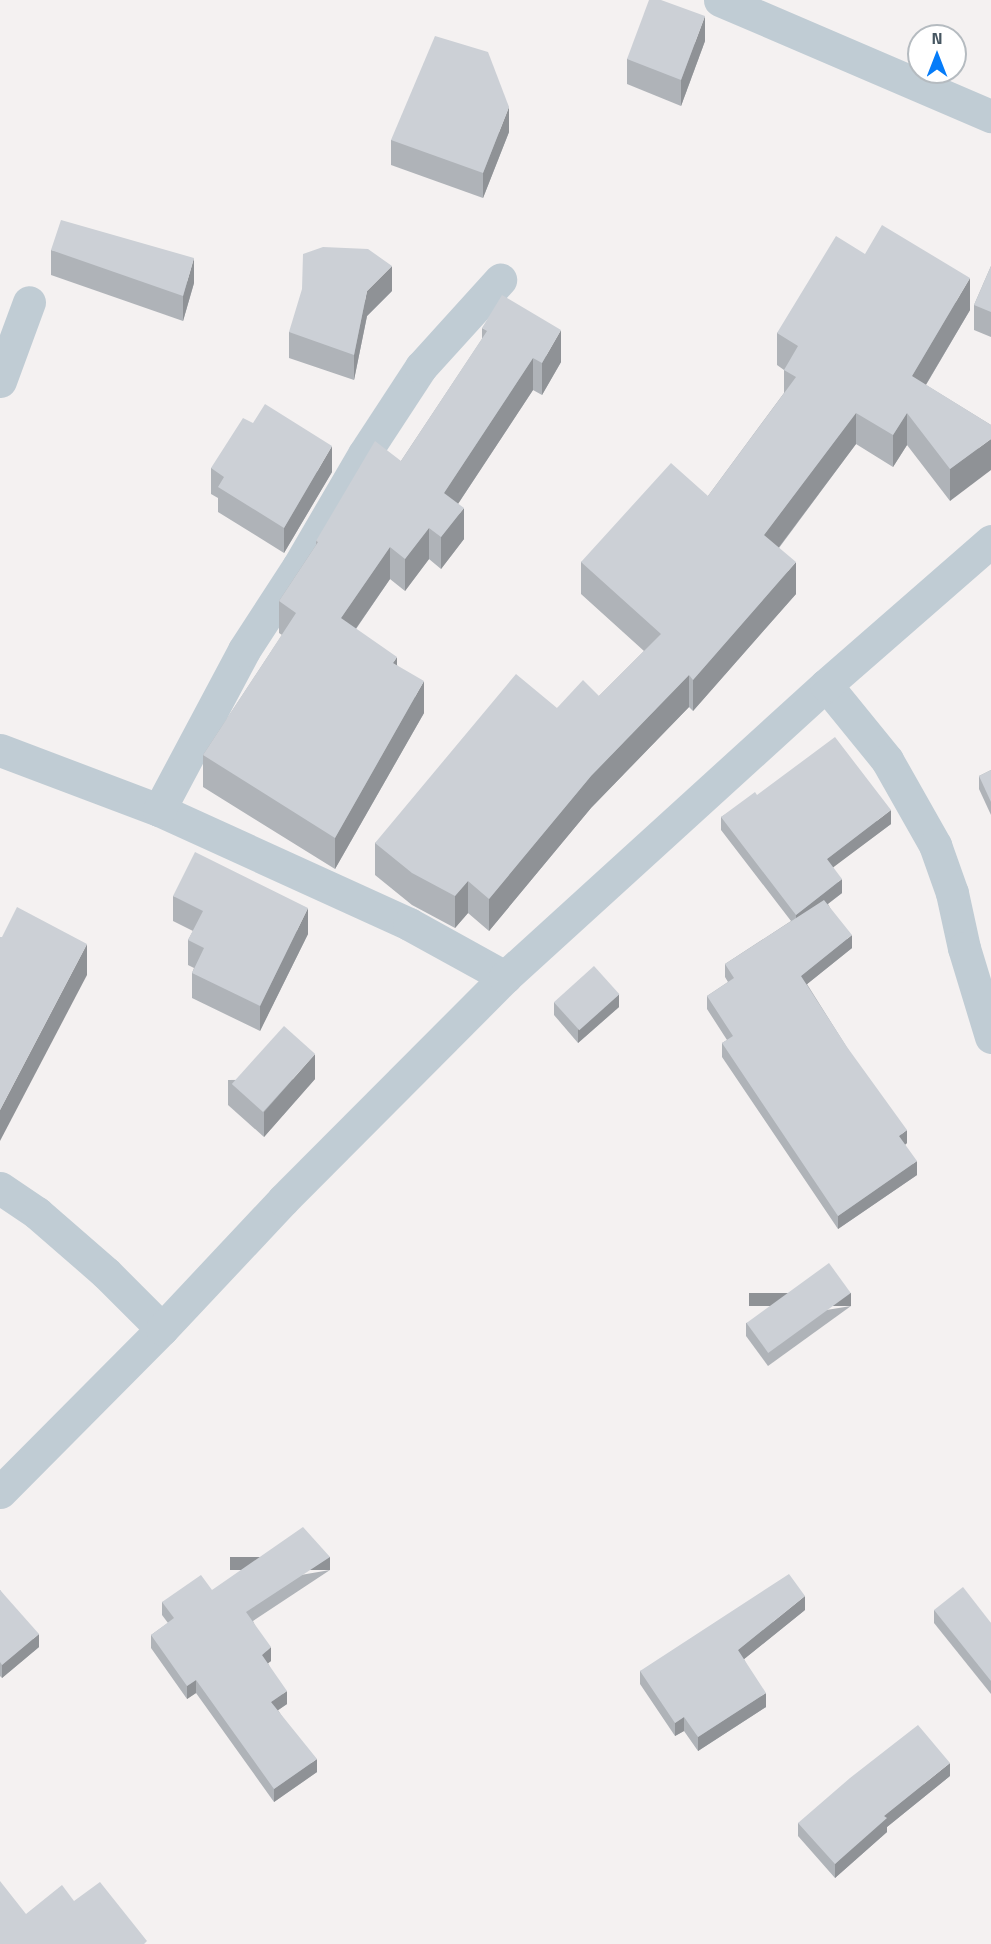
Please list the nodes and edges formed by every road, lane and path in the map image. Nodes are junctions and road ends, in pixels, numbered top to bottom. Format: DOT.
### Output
graph roads {
  1 [pos="720,0"];
  2 [pos="991,116"];
  3 [pos="500,280"];
  4 [pos="29,302"];
  5 [pos="0,381"];
  6 [pos="991,541"];
  7 [pos="826,685"];
  8 [pos="0,750"];
  9 [pos="159,810"];
  10 [pos="505,977"];
  11 [pos="991,1037"];
  12 [pos="0,1188"];
  13 [pos="162,1329"];
  14 [pos="0,1492"];
  1 -- 2 [label="street"];
  3 -- 9 [label="street"];
  4 -- 5 [label="street"];
  6 -- 7 [label="street"];
  7 -- 10 [label="street"];
  7 -- 11 [label="street"];
  8 -- 9 [label="street"];
  9 -- 10 [label="street"];
  10 -- 13 [label="street"];
  12 -- 13 [label="street"];
  13 -- 14 [label="street"];
}
